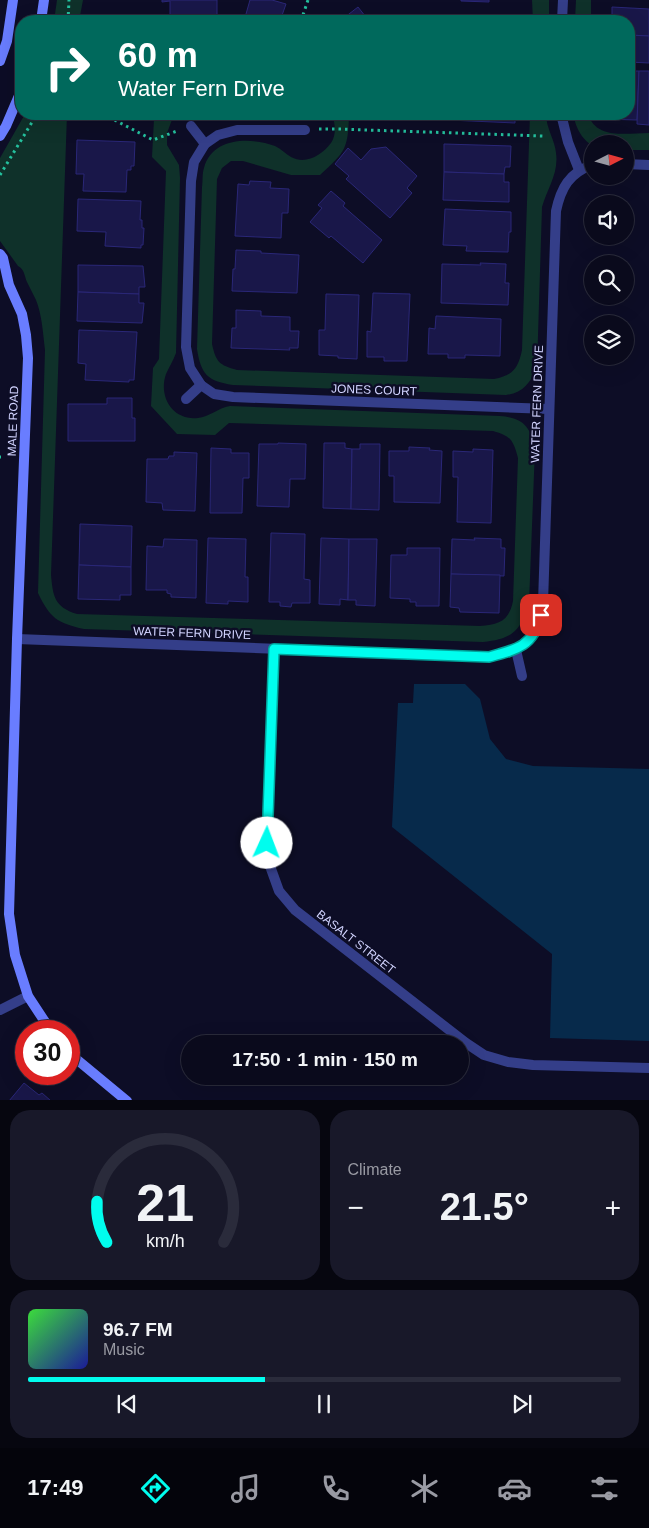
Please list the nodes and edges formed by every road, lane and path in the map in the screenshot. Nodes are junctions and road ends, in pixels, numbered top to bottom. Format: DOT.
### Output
graph roads {
  1 [pos="13,0"];
  2 [pos="44,0"];
  3 [pos="69,0"];
  4 [pos="308,0"];
  5 [pos="562,0"];
  6 [pos="42,15"];
  7 [pos="68,15"];
  8 [pos="303,15"];
  9 [pos="562,15"];
  10 [pos="0,61"];
  11 [pos="15,106"];
  12 [pos="33,120"];
  13 [pos="115,120"];
  14 [pos="562,120"];
  15 [pos="191,126"];
  16 [pos="305,130"];
  17 [pos="0,136"];
  18 [pos="543,136"];
  19 [pos="205,144"];
  20 [pos="634,164"];
  21 [pos="649,165"];
  22 [pos="584,168"];
  23 [pos="579,170"];
  24 [pos="0,175"];
  25 [pos="0,254"];
  26 [pos="5,282"];
  27 [pos="201,385"];
  28 [pos="186,399"];
  29 [pos="549,409"];
  30 [pos="17,639"];
  31 [pos="274,649"];
  32 [pos="516,650"];
  33 [pos="522,676"];
  34 [pos="28,996"];
  35 [pos="0,1010"];
  36 [pos="44,1020"];
  37 [pos="80,1062"];
  38 [pos="649,1068"];
  39 [pos="127,1100"];
  1 -- 10 [label="street"];
  2 -- 6 [label="street"];
  3 -- 7 [label="path"];
  4 -- 8 [label="path"];
  5 -- 9 [label="street"];
  11 -- 17 [label="street"];
  12 -- 24 [label="path"];
  13 -- 15 [label="path"];
  14 -- 23 [label="street"];
  15 -- 19 [label="street"];
  16 -- 18 [label="path"];
  16 -- 19 [label="street"];
  19 -- 27 [label="street"];
  20 -- 21 [label="street"];
  22 -- 23 [label="street, WATER FERN DRIVE"];
  23 -- 29 [label="street, WATER FERN DRIVE"];
  25 -- 26 [label="street, MALE ROAD"];
  26 -- 30 [label="street, MALE ROAD"];
  27 -- 28 [label="street"];
  27 -- 29 [label="street, JONES COURT"];
  29 -- 32 [label="street, WATER FERN DRIVE"];
  30 -- 31 [label="street, WATER FERN DRIVE"];
  30 -- 34 [label="street, MALE ROAD"];
  31 -- 32 [label="street, WATER FERN DRIVE"];
  31 -- 38 [label="street, BASALT STREET"];
  32 -- 33 [label="street"];
  34 -- 35 [label="street"];
  34 -- 36 [label="street, MALE ROAD"];
  37 -- 39 [label="street"];
}
